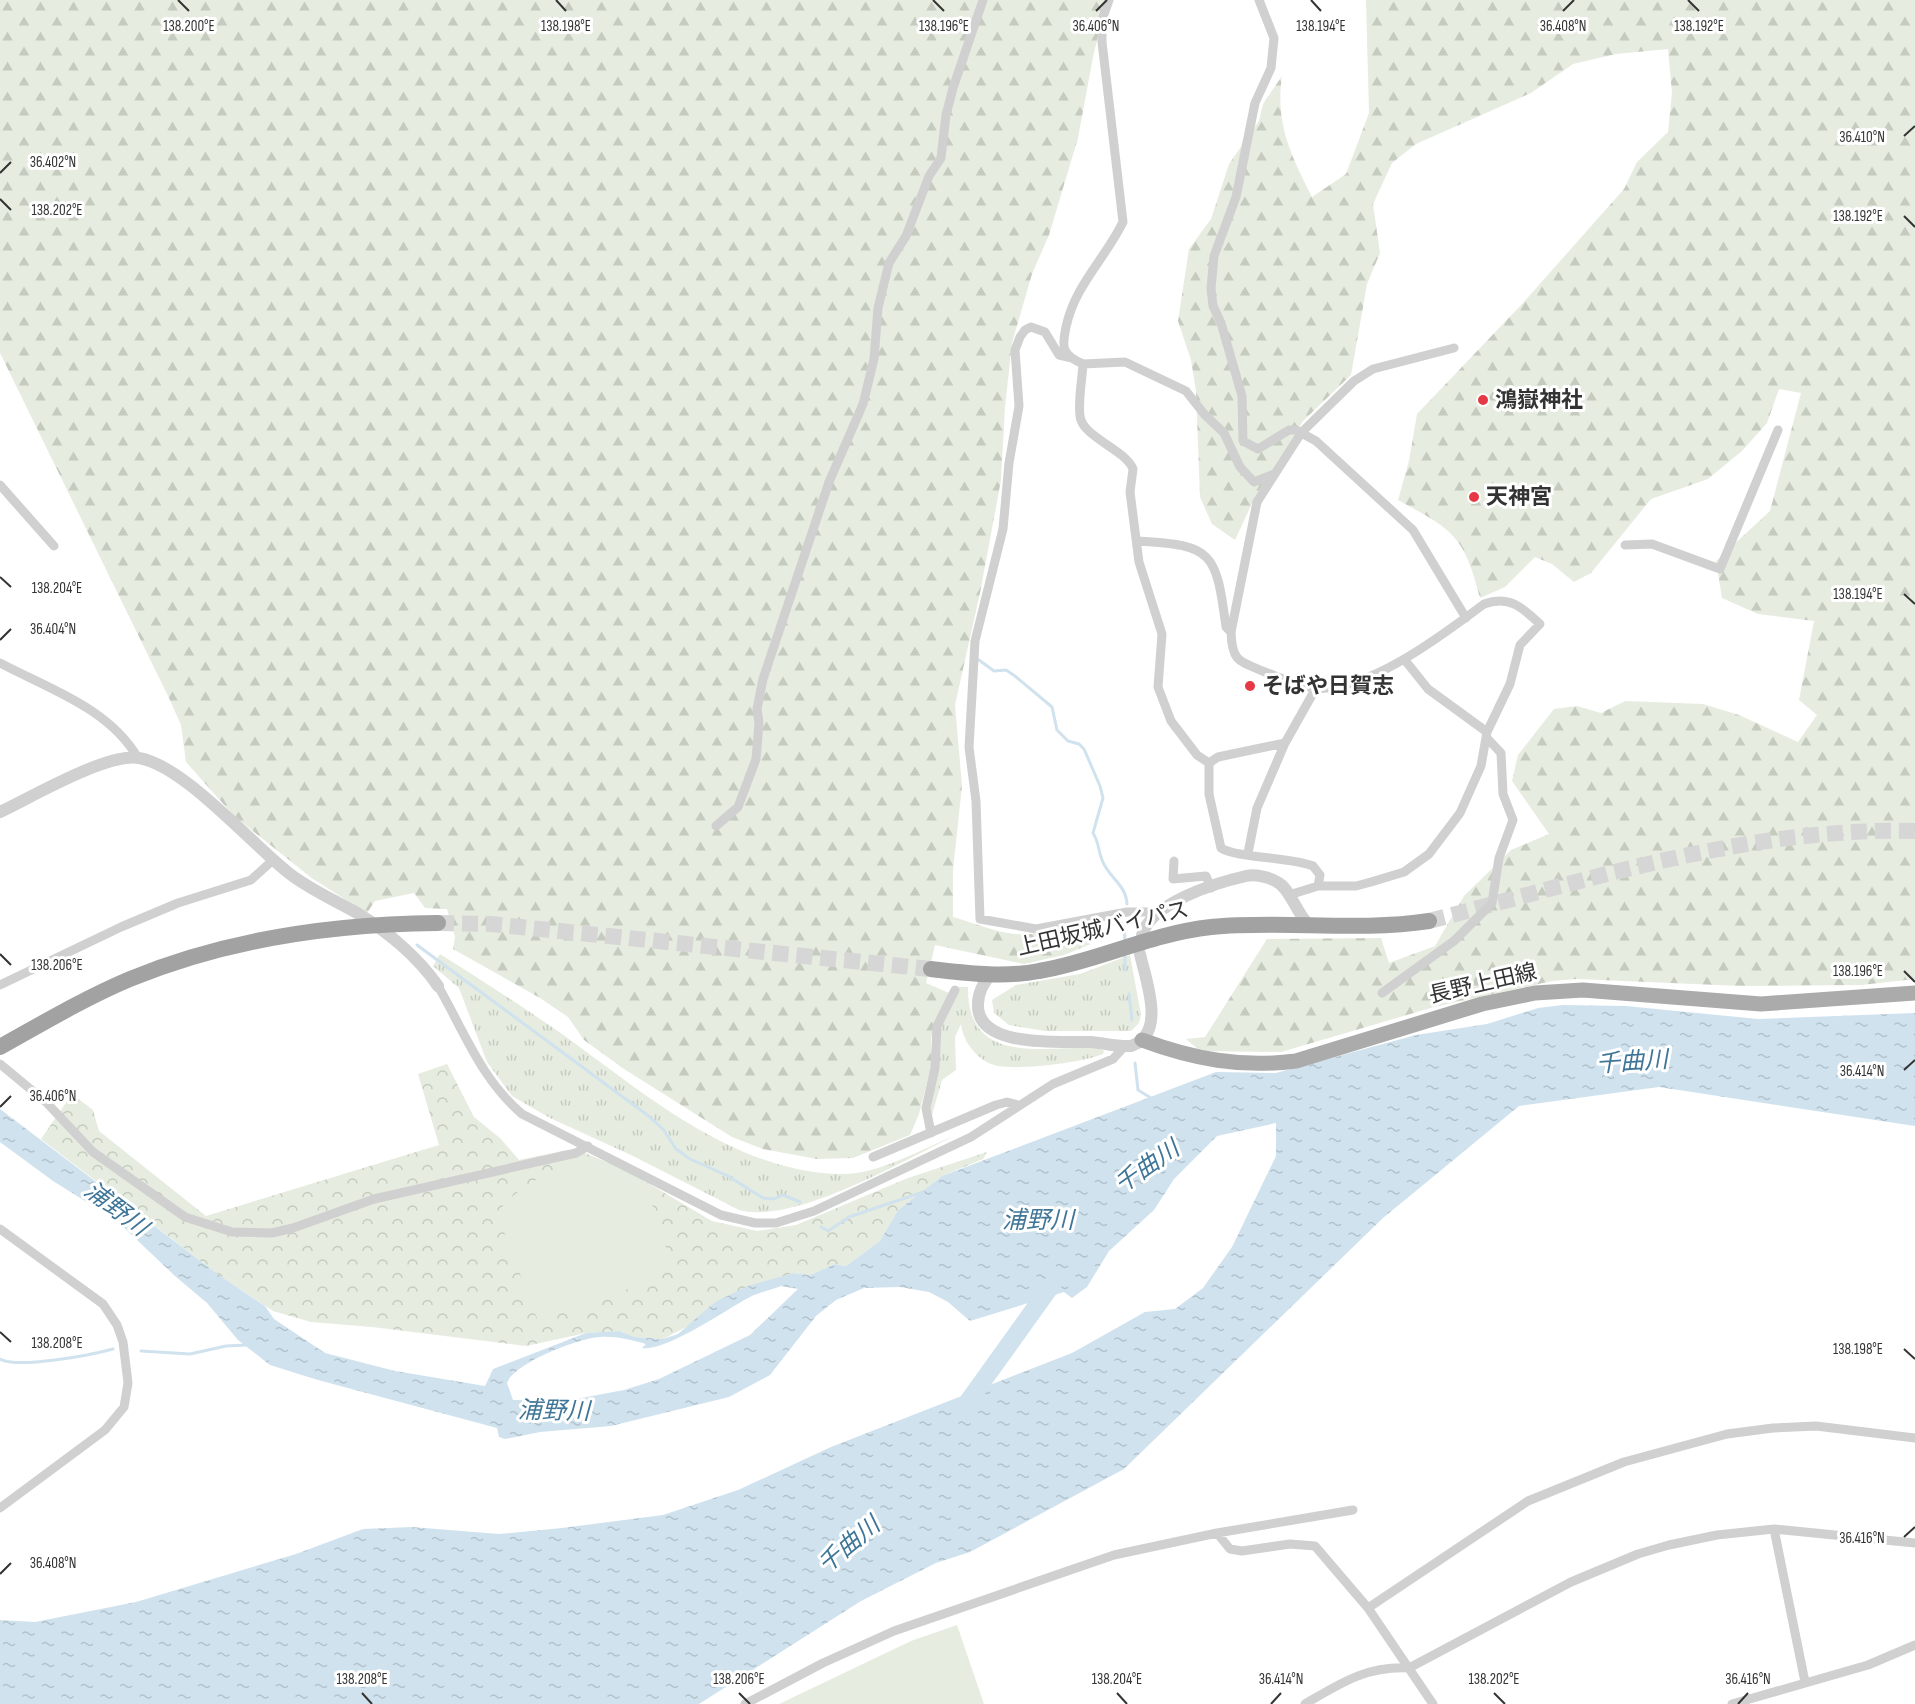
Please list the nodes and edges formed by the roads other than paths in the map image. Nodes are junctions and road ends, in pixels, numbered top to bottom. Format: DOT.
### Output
graph roads {
  1 [pos="983,0"];
  2 [pos="1108,0"];
  3 [pos="1259,0"];
  4 [pos="1454,348"];
  5 [pos="1072,358"];
  6 [pos="1083,364"];
  7 [pos="1778,430"];
  8 [pos="1301,433"];
  9 [pos="1276,473"];
  10 [pos="0,485"];
  11 [pos="1137,541"];
  12 [pos="1625,545"];
  13 [pos="54,546"];
  14 [pos="1466,618"];
  15 [pos="1231,632"];
  16 [pos="1404,659"];
  17 [pos="0,663"];
  18 [pos="1316,688"];
  19 [pos="1487,734"];
  20 [pos="1285,743"];
  21 [pos="138,758"];
  22 [pos="1209,763"];
  23 [pos="0,812"];
  24 [pos="716,826"];
  25 [pos="1248,853"];
  26 [pos="273,860"];
  27 [pos="1174,861"];
  28 [pos="1318,886"];
  29 [pos="1211,888"];
  30 [pos="1289,895"];
  31 [pos="1160,912"];
  32 [pos="1429,921"];
  33 [pos="438,923"];
  34 [pos="1277,924"];
  35 [pos="1309,926"];
  36 [pos="1142,935"];
  37 [pos="1140,954"];
  38 [pos="931,969"];
  39 [pos="963,972"];
  40 [pos="990,975"];
  41 [pos="0,985"];
  42 [pos="438,986"];
  43 [pos="955,990"];
  44 [pos="1382,993"];
  45 [pos="1915,993"];
  46 [pos="978,998"];
  47 [pos="1142,1040"];
  48 [pos="0,1047"];
  49 [pos="1124,1047"];
  50 [pos="0,1064"];
  51 [pos="1018,1105"];
  52 [pos="931,1133"];
  53 [pos="588,1146"];
  54 [pos="873,1158"];
  55 [pos="0,1229"];
  56 [pos="1915,1438"];
  57 [pos="0,1508"];
  58 [pos="1353,1510"];
  59 [pos="1774,1529"];
  60 [pos="1217,1533"];
  61 [pos="1915,1543"];
  62 [pos="1368,1608"];
  63 [pos="1915,1645"];
  64 [pos="1409,1668"];
  65 [pos="1804,1682"];
  66 [pos="1747,1702"];
  67 [pos="745,1704"];
  68 [pos="1305,1704"];
  69 [pos="1433,1704"];
  70 [pos="1732,1704"];
  1 -- 24 [label="street"];
  2 -- 5 [label="street"];
  3 -- 8 [label="street"];
  4 -- 8 [label="street"];
  5 -- 6 [label="street"];
  5 -- 31 [label="street"];
  6 -- 9 [label="street"];
  6 -- 11 [label="street"];
  7 -- 12 [label="street"];
  8 -- 9 [label="street"];
  8 -- 14 [label="street"];
  9 -- 15 [label="street"];
  10 -- 13 [label="street"];
  11 -- 15 [label="street"];
  11 -- 22 [label="street"];
  14 -- 16 [label="street"];
  14 -- 19 [label="street"];
  15 -- 18 [label="street"];
  16 -- 18 [label="street"];
  16 -- 19 [label="street"];
  17 -- 21 [label="street"];
  18 -- 20 [label="street"];
  19 -- 28 [label="street"];
  19 -- 44 [label="street"];
  20 -- 22 [label="street"];
  20 -- 25 [label="street"];
  21 -- 23 [label="street"];
  21 -- 26 [label="street"];
  22 -- 25 [label="street"];
  25 -- 28 [label="street"];
  26 -- 41 [label="street"];
  26 -- 42 [label="street"];
  27 -- 29 [label="street"];
  28 -- 30 [label="street"];
  29 -- 30 [label="street"];
  29 -- 31 [label="street"];
  30 -- 34 [label="street"];
  30 -- 35 [label="street"];
  31 -- 36 [label="street"];
  32 -- 35 [label="highway, 上田坂城バイパス"];
  33 -- 48 [label="highway"];
  34 -- 35 [label="highway, 上田坂城バイパス"];
  34 -- 40 [label="highway, 上田坂城バイパス"];
  37 -- 47 [label="street"];
  38 -- 39 [label="highway, 上田坂城バイパス"];
  39 -- 40 [label="highway, 上田坂城バイパス"];
  39 -- 46 [label="street"];
  40 -- 46 [label="street"];
  42 -- 53 [label="street"];
  43 -- 52 [label="street"];
  45 -- 47 [label="main road, 長野上田線"];
  46 -- 49 [label="street"];
  47 -- 49 [label="street"];
  49 -- 51 [label="street"];
  50 -- 53 [label="street"];
  51 -- 52 [label="street"];
  51 -- 53 [label="street"];
  52 -- 54 [label="street"];
  55 -- 57 [label="street"];
  56 -- 62 [label="street"];
  58 -- 60 [label="street"];
  59 -- 61 [label="street"];
  59 -- 64 [label="street"];
  59 -- 65 [label="street"];
  60 -- 62 [label="street"];
  60 -- 67 [label="street"];
  62 -- 64 [label="street"];
  63 -- 65 [label="street"];
  64 -- 68 [label="street"];
  64 -- 69 [label="street"];
  65 -- 66 [label="street"];
  66 -- 70 [label="street"];
}
